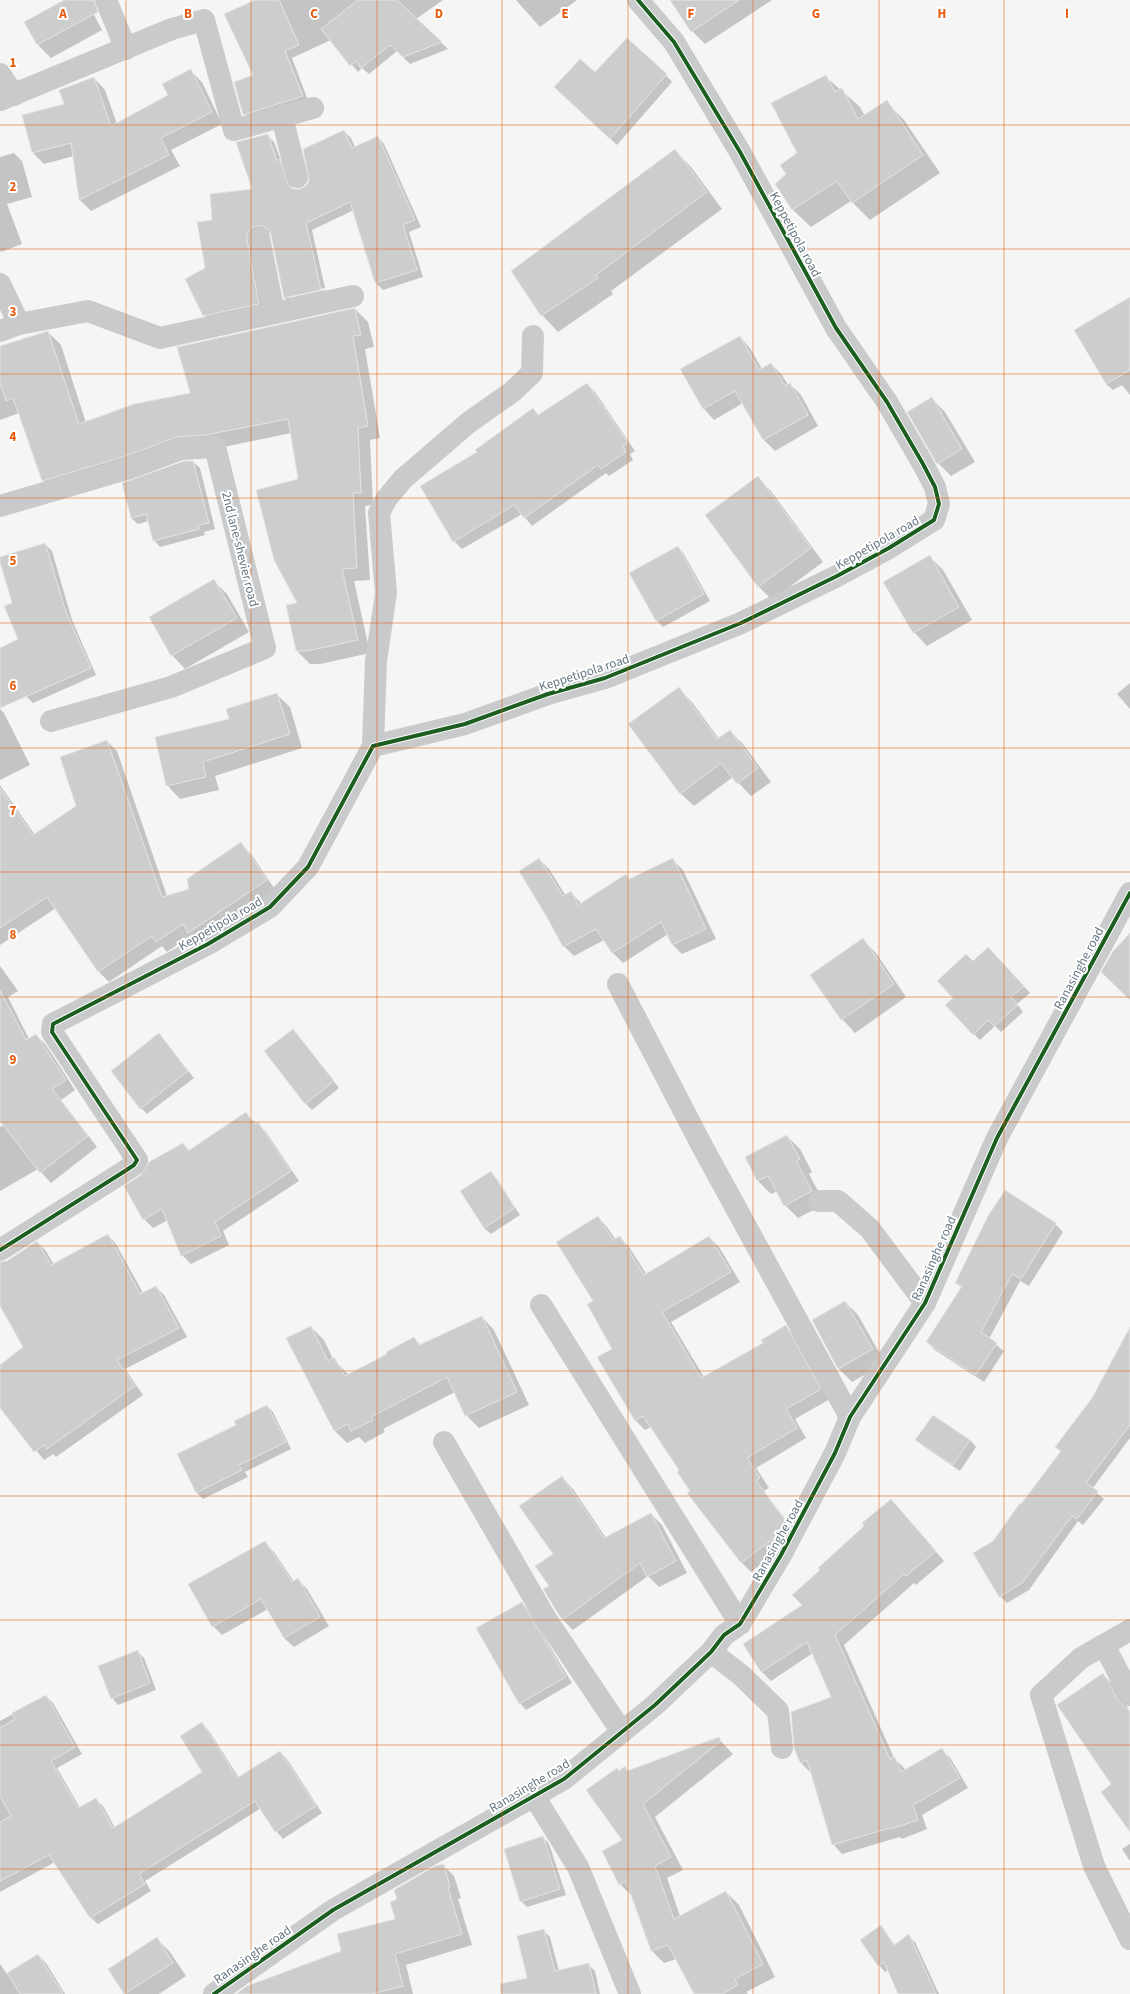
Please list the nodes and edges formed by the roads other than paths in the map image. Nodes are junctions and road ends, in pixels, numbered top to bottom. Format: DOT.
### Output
graph roads {
  1 [pos="106,0"];
  2 [pos="638,0"];
  3 [pos="126,49"];
  4 [pos="0,74"];
  5 [pos="7,98"];
  6 [pos="313,108"];
  7 [pos="282,117"];
  8 [pos="296,177"];
  9 [pos="259,238"];
  10 [pos="0,284"];
  11 [pos="353,296"];
  12 [pos="274,313"];
  13 [pos="10,328"];
  14 [pos="533,336"];
  15 [pos="0,506"];
  16 [pos="51,721"];
  17 [pos="373,746"];
  18 [pos="1130,893"];
  19 [pos="618,984"];
  20 [pos="819,1201"];
  21 [pos="0,1250"];
  22 [pos="925,1303"];
  23 [pos="541,1305"];
  24 [pos="850,1417"];
  25 [pos="444,1442"];
  26 [pos="740,1624"];
  27 [pos="1130,1630"];
  28 [pos="1104,1645"];
  29 [pos="711,1652"];
  30 [pos="1130,1695"];
  31 [pos="622,1732"];
  32 [pos="782,1748"];
  33 [pos="534,1796"];
  34 [pos="1130,1939"];
  35 [pos="214,1994"];
  36 [pos="630,1994"];
  1 -- 3 [label="street"];
  2 -- 17 [label="street, Keppetipola road"];
  3 -- 5 [label="street"];
  3 -- 7 [label="street"];
  4 -- 5 [label="street"];
  6 -- 7 [label="street"];
  7 -- 8 [label="street"];
  9 -- 12 [label="street"];
  10 -- 13 [label="street"];
  11 -- 12 [label="street"];
  12 -- 13 [label="street"];
  14 -- 17 [label="street"];
  15 -- 16 [label="street, 2nd lane-shevier road"];
  17 -- 21 [label="street, Keppetipola road"];
  18 -- 22 [label="street, Ranasinghe road"];
  19 -- 24 [label="street"];
  20 -- 22 [label="street"];
  22 -- 24 [label="street, Ranasinghe road"];
  23 -- 26 [label="street"];
  24 -- 26 [label="street, Ranasinghe road"];
  25 -- 31 [label="street"];
  26 -- 29 [label="street, Ranasinghe road"];
  27 -- 28 [label="street"];
  28 -- 30 [label="street"];
  28 -- 34 [label="street"];
  29 -- 31 [label="street, Ranasinghe road"];
  29 -- 32 [label="street"];
  31 -- 33 [label="street, Ranasinghe road"];
  33 -- 35 [label="street, Ranasinghe road"];
  33 -- 36 [label="street"];
}
